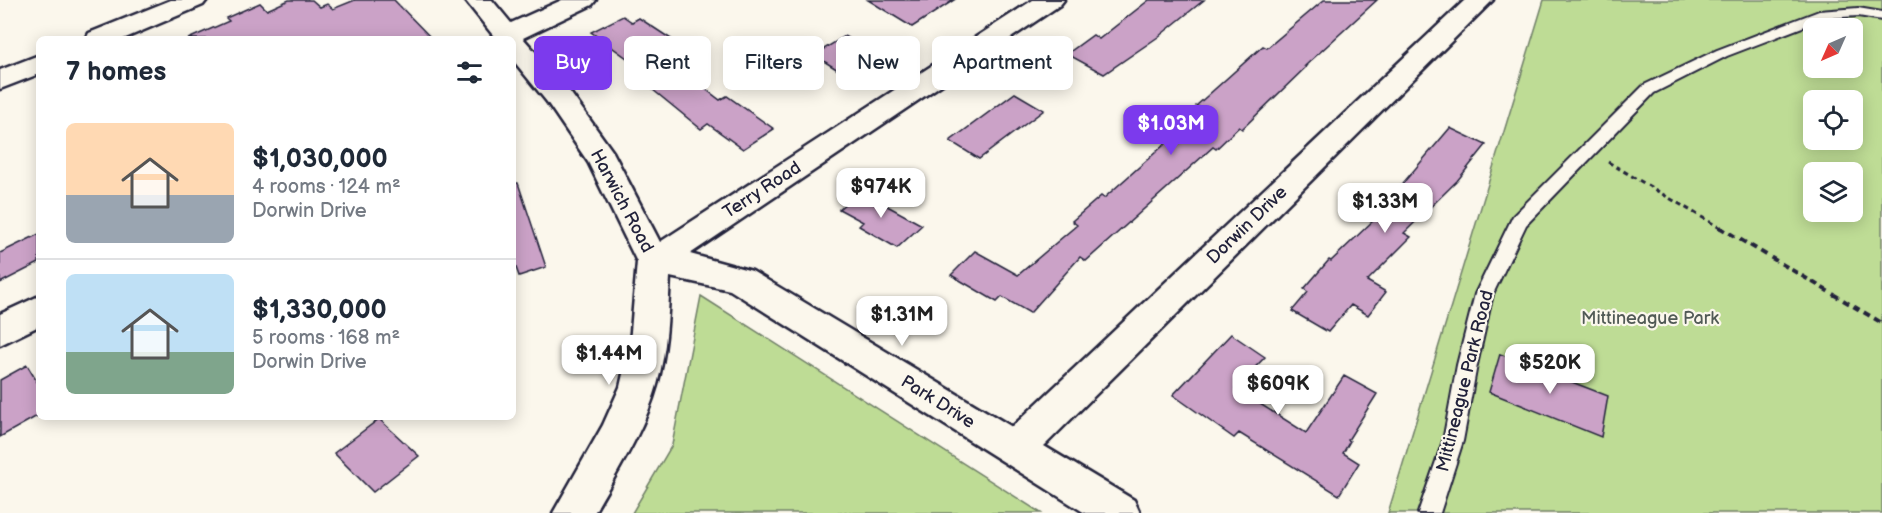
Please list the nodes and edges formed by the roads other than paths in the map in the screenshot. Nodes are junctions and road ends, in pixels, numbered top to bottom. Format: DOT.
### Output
graph roads {
  1 [pos="194,0"];
  2 [pos="478,0"];
  3 [pos="583,0"];
  4 [pos="1051,0"];
  5 [pos="1480,0"];
  6 [pos="1882,16"];
  7 [pos="106,36"];
  8 [pos="507,36"];
  9 [pos="516,42"];
  10 [pos="516,47"];
  11 [pos="36,65"];
  12 [pos="0,80"];
  13 [pos="654,262"];
  14 [pos="36,312"];
  15 [pos="0,331"];
  16 [pos="1015,449"];
  17 [pos="573,513"];
  18 [pos="1120,513"];
  19 [pos="1429,513"];
  1 -- 7 [label="street"];
  2 -- 8 [label="street, Harwich Road"];
  3 -- 9 [label="street"];
  4 -- 13 [label="street, Terry Road"];
  5 -- 16 [label="street, Dorwin Drive"];
  6 -- 19 [label="lane, Mittineague Park Road"];
  10 -- 13 [label="street, Harwich Road"];
  11 -- 12 [label="street"];
  13 -- 16 [label="street, Park Drive"];
  13 -- 17 [label="street, Harwich Road"];
  14 -- 15 [label="street"];
  16 -- 18 [label="street, Park Drive"];
}
